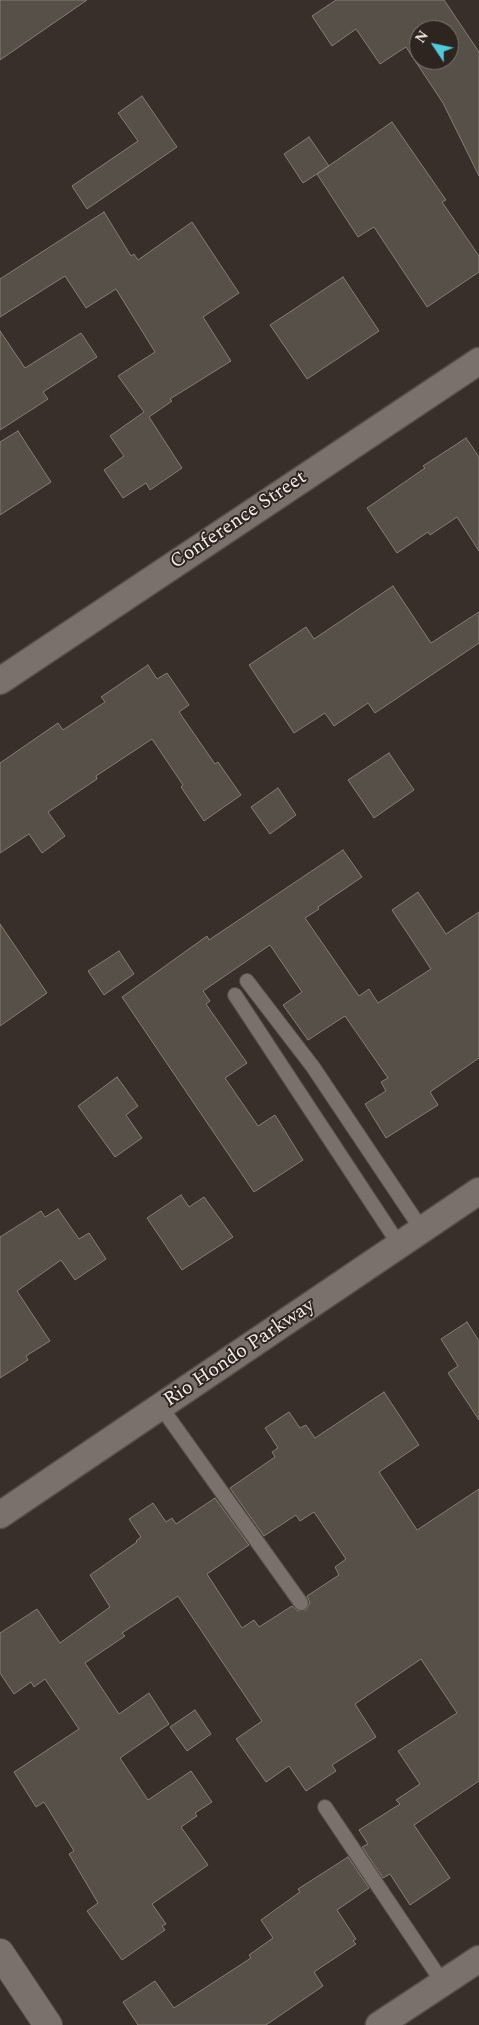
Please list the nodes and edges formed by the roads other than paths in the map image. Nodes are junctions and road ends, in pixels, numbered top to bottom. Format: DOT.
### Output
graph roads {
  1 [pos="479,361"];
  2 [pos="0,680"];
  3 [pos="247,981"];
  4 [pos="234,995"];
  5 [pos="479,1191"];
  6 [pos="422,1230"];
  7 [pos="400,1246"];
  8 [pos="161,1407"];
  9 [pos="0,1515"];
  10 [pos="301,1603"];
  11 [pos="326,1807"];
  12 [pos="0,1954"];
  13 [pos="479,1959"];
  14 [pos="443,1983"];
  15 [pos="48,2025"];
  16 [pos="379,2025"];
  1 -- 2 [label="street, Conference Street"];
  3 -- 6 [label="lane"];
  4 -- 7 [label="lane"];
  5 -- 6 [label="street, Rio Hondo Parkway"];
  6 -- 7 [label="street, Rio Hondo Parkway"];
  7 -- 8 [label="street, Rio Hondo Parkway"];
  8 -- 9 [label="street, Rio Hondo Parkway"];
  8 -- 10 [label="lane"];
  11 -- 14 [label="lane"];
  12 -- 15 [label="street"];
  13 -- 14 [label="street"];
  14 -- 16 [label="street"];
}
